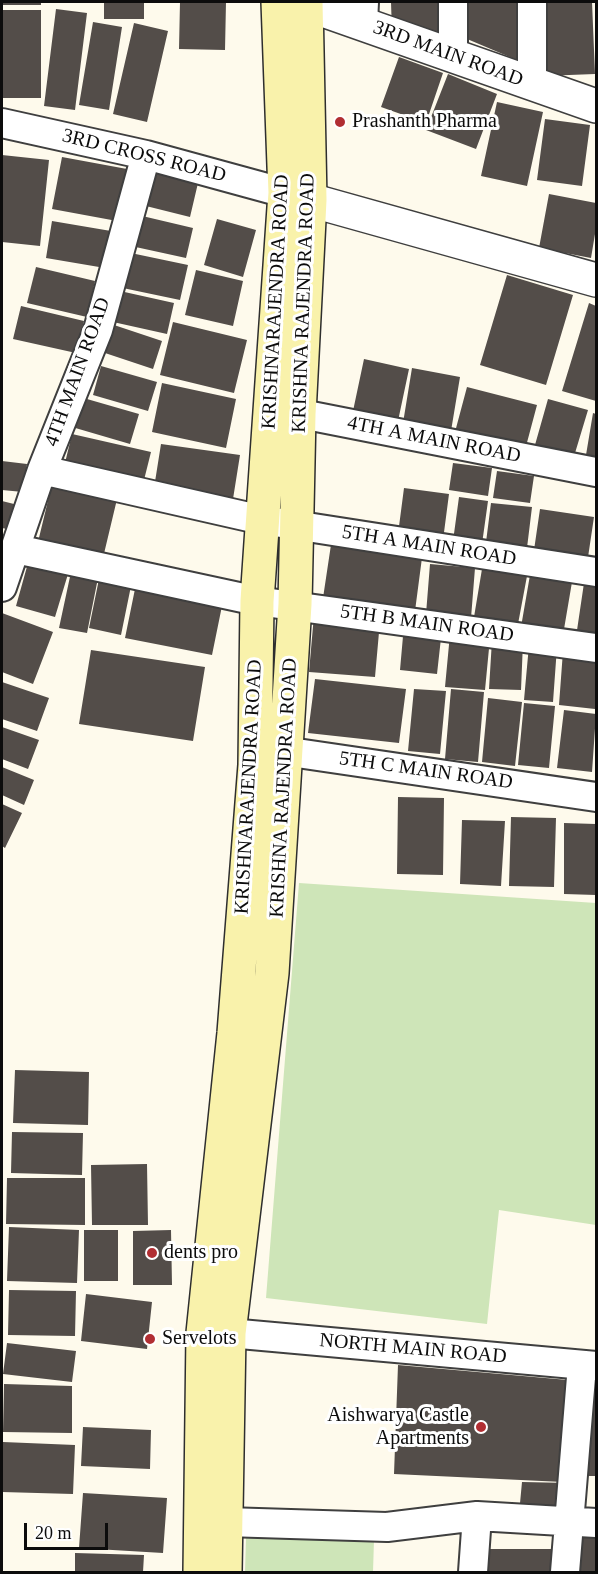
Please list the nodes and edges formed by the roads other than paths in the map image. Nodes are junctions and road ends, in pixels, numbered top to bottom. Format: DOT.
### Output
graph roads {
  1 [pos="298,2"];
  2 [pos="453,2"];
  3 [pos="532,2"];
  4 [pos="363,12"];
  5 [pos="453,56"];
  6 [pos="532,84"];
  7 [pos="597,106"];
  8 [pos="2,123"];
  9 [pos="146,155"];
  10 [pos="297,196"];
  11 [pos="597,280"];
  12 [pos="285,411"];
  13 [pos="42,470"];
  14 [pos="597,472"];
  15 [pos="262,520"];
  16 [pos="297,525"];
  17 [pos="15,549"];
  18 [pos="597,572"];
  19 [pos="2,587"];
  20 [pos="257,600"];
  21 [pos="295,604"];
  22 [pos="597,648"];
  23 [pos="270,749"];
  24 [pos="597,796"];
  25 [pos="229,1333"];
  26 [pos="589,1366"];
  27 [pos="477,1516"];
  28 [pos="226,1522"];
  29 [pos="583,1522"];
  30 [pos="200,1572"];
  31 [pos="225,1572"];
  32 [pos="473,1572"];
  33 [pos="565,1572"];
  1 -- 4 [label="street, 3RD MAIN ROAD"];
  1 -- 10 [label="main road, KRISHNARAJENDRA ROAD"];
  2 -- 5 [label="street"];
  3 -- 6 [label="street"];
  4 -- 5 [label="street, 3RD MAIN ROAD"];
  5 -- 6 [label="street, 3RD MAIN ROAD"];
  6 -- 7 [label="street, 3RD MAIN ROAD"];
  8 -- 9 [label="street, 3RD CROSS ROAD"];
  9 -- 10 [label="street, 3RD CROSS ROAD"];
  9 -- 13 [label="street, 4TH MAIN ROAD"];
  10 -- 11 [label="street"];
  10 -- 12 [label="main road, KRISHNARAJENDRA ROAD"];
  12 -- 14 [label="street, 4TH A MAIN ROAD"];
  12 -- 15 [label="main road, KRISHNARAJENDRA ROAD"];
  12 -- 16 [label="main road, KRISHNA RAJENDRA ROAD"];
  13 -- 15 [label="street, 5TH A MAIN ROAD"];
  13 -- 17 [label="street, 4TH MAIN ROAD"];
  15 -- 16 [label="street, 5TH A MAIN ROAD"];
  15 -- 20 [label="main road, KRISHNARAJENDRA ROAD"];
  16 -- 18 [label="street, 5TH A MAIN ROAD"];
  16 -- 21 [label="main road, KRISHNA RAJENDRA ROAD"];
  17 -- 19 [label="street, 4TH MAIN ROAD"];
  17 -- 20 [label="street, 5TH B MAIN ROAD"];
  20 -- 21 [label="street, 5TH B MAIN ROAD"];
  20 -- 23 [label="main road, KRISHNARAJENDRA ROAD"];
  21 -- 22 [label="street, 5TH B MAIN ROAD"];
  21 -- 23 [label="main road, KRISHNA RAJENDRA ROAD"];
  23 -- 24 [label="street, 5TH C MAIN ROAD"];
  23 -- 25 [label="main road, KRISHNA RAJENDRA ROAD"];
  23 -- 30 [label="main road, KRISHNARAJENDRA ROAD"];
  25 -- 26 [label="street, NORTH MAIN ROAD"];
  25 -- 28 [label="main road, KRISHNA RAJENDRA ROAD"];
  26 -- 29 [label="street"];
  27 -- 28 [label="street"];
  27 -- 29 [label="street"];
  27 -- 32 [label="street"];
  28 -- 31 [label="main road, KRISHNA RAJENDRA ROAD"];
  29 -- 33 [label="street"];
}
